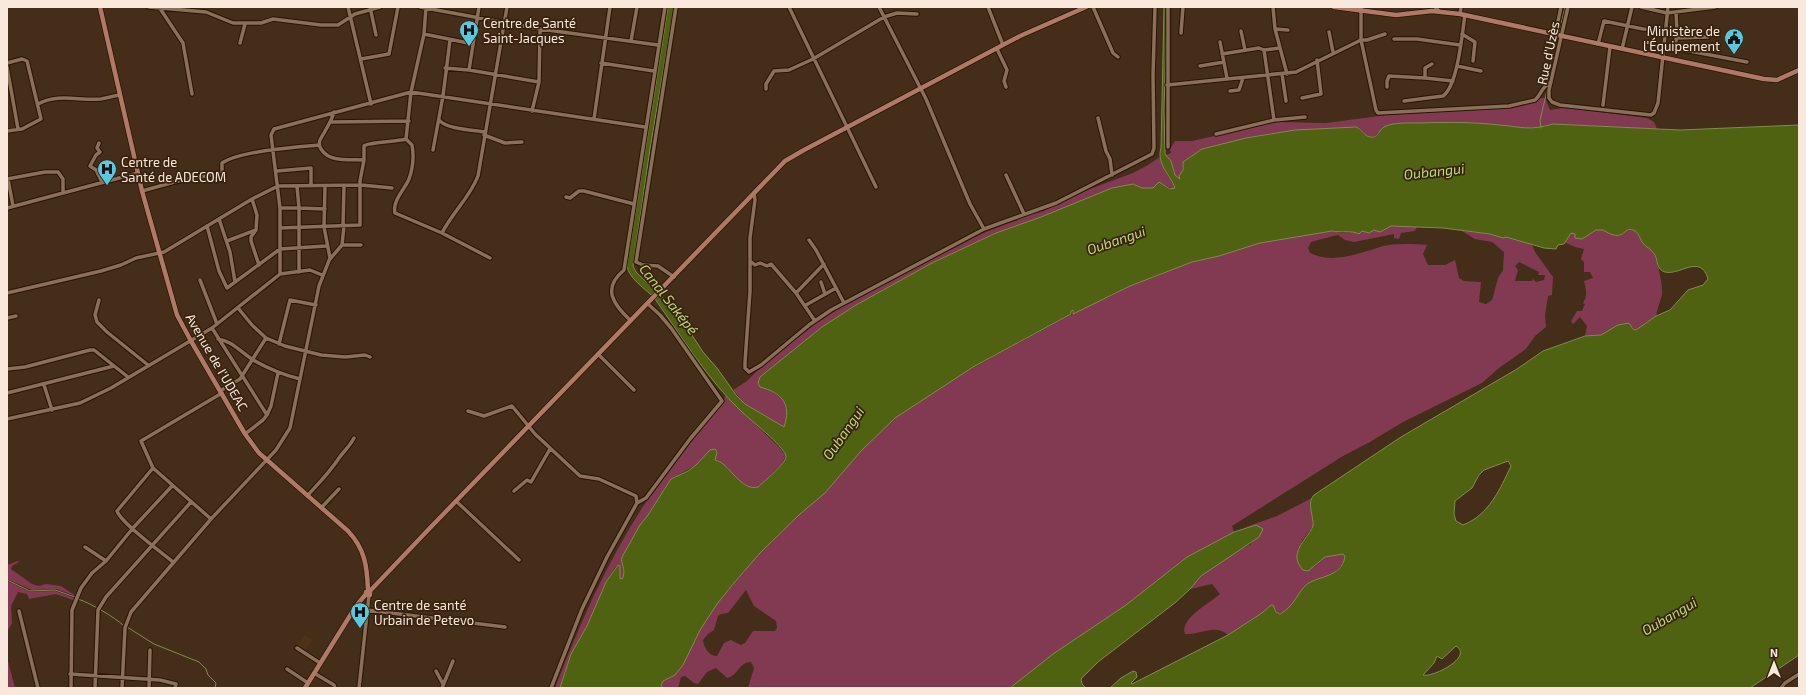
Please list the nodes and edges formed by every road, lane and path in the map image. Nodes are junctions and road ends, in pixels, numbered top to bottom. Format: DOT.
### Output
graph roads {
  1 [pos="100,7"];
  2 [pos="149,7"];
  3 [pos="159,7"];
  4 [pos="348,7"];
  5 [pos="380,7"];
  6 [pos="398,7"];
  7 [pos="420,7"];
  8 [pos="479,7"];
  9 [pos="506,7"];
  10 [pos="610,7"];
  11 [pos="637,7"];
  12 [pos="664,7"];
  13 [pos="676,7"];
  14 [pos="789,7"];
  15 [pos="879,7"];
  16 [pos="988,7"];
  17 [pos="1076,7"];
  18 [pos="1086,7"];
  19 [pos="1093,7"];
  20 [pos="1155,7"];
  21 [pos="1168,7"];
  22 [pos="1183,7"];
  23 [pos="1273,7"];
  24 [pos="1334,7"];
  25 [pos="1435,7"];
  26 [pos="1461,7"];
  27 [pos="1560,7"];
  28 [pos="1568,7"];
  29 [pos="1632,7"];
  30 [pos="1641,7"];
  31 [pos="1668,7"];
  32 [pos="1715,7"];
  33 [pos="370,8"];
  34 [pos="426,8"];
  35 [pos="1354,8"];
  36 [pos="1360,9"];
  37 [pos="1074,12"];
  38 [pos="1440,12"];
  39 [pos="1667,12"];
  40 [pos="1676,12"];
  41 [pos="917,14"];
  42 [pos="1463,15"];
  43 [pos="350,16"];
  44 [pos="478,16"];
  45 [pos="884,17"];
  46 [pos="505,21"];
  47 [pos="245,24"];
  48 [pos="1627,26"];
  49 [pos="540,29"];
  50 [pos="1275,29"];
  51 [pos="1288,30"];
  52 [pos="1664,30"];
  53 [pos="1241,32"];
  54 [pos="1329,32"];
  55 [pos="1181,33"];
  56 [pos="424,34"];
  57 [pos="1385,34"];
  58 [pos="1462,34"];
  59 [pos="376,35"];
  60 [pos="1555,35"];
  61 [pos="1561,36"];
  62 [pos="605,37"];
  63 [pos="1708,37"];
  64 [pos="1676,38"];
  65 [pos="1394,39"];
  66 [pos="450,40"];
  67 [pos="1361,40"];
  68 [pos="631,41"];
  69 [pos="240,42"];
  70 [pos="1220,42"];
  71 [pos="473,44"];
  72 [pos="1598,44"];
  73 [pos="658,45"];
  74 [pos="1003,45"];
  75 [pos="1460,45"];
  76 [pos="1663,46"];
  77 [pos="1610,47"];
  78 [pos="997,48"];
  79 [pos="1280,48"];
  80 [pos="1675,48"];
  81 [pos="1622,49"];
  82 [pos="1245,50"];
  83 [pos="1264,50"];
  84 [pos="1333,52"];
  85 [pos="1222,54"];
  86 [pos="1118,57"];
  87 [pos="1662,58"];
  88 [pos="814,59"];
  89 [pos="361,60"];
  90 [pos="1317,60"];
  91 [pos="1224,62"];
  92 [pos="1473,62"];
  93 [pos="1747,62"];
  94 [pos="7,63"];
  95 [pos="601,63"];
  96 [pos="1432,64"];
  97 [pos="1200,66"];
  98 [pos="1457,66"];
  99 [pos="7,67"];
  100 [pos="445,68"];
  101 [pos="469,70"];
  102 [pos="1799,70"];
  103 [pos="654,71"];
  104 [pos="1481,71"];
  105 [pos="495,74"];
  106 [pos="1282,74"];
  107 [pos="1287,74"];
  108 [pos="1268,75"];
  109 [pos="1227,78"];
  110 [pos="1243,78"];
  111 [pos="1425,78"];
  112 [pos="1453,81"];
  113 [pos="539,82"];
  114 [pos="1551,82"];
  115 [pos="1167,85"];
  116 [pos="1006,87"];
  117 [pos="1387,87"];
  118 [pos="766,89"];
  119 [pos="920,89"];
  120 [pos="1230,91"];
  121 [pos="411,92"];
  122 [pos="192,94"];
  123 [pos="120,95"];
  124 [pos="443,96"];
  125 [pos="1302,98"];
  126 [pos="1286,100"];
  127 [pos="1404,101"];
  128 [pos="38,104"];
  129 [pos="371,104"];
  130 [pos="490,104"];
  131 [pos="1603,105"];
  132 [pos="532,111"];
  133 [pos="334,112"];
  134 [pos="1305,117"];
  135 [pos="1098,118"];
  136 [pos="594,119"];
  137 [pos="439,120"];
  138 [pos="1274,120"];
  139 [pos="409,121"];
  140 [pos="332,122"];
  141 [pos="645,127"];
  142 [pos="847,128"];
  143 [pos="18,129"];
  144 [pos="7,131"];
  145 [pos="485,133"];
  146 [pos="1216,134"];
  147 [pos="406,139"];
  148 [pos="522,142"];
  149 [pos="99,143"];
  150 [pos="319,145"];
  151 [pos="1168,147"];
  152 [pos="273,150"];
  153 [pos="433,150"];
  154 [pos="364,160"];
  155 [pos="277,171"];
  156 [pos="138,174"];
  157 [pos="1006,175"];
  158 [pos="1112,175"];
  159 [pos="7,179"];
  160 [pos="102,182"];
  161 [pos="278,186"];
  162 [pos="297,186"];
  163 [pos="311,186"];
  164 [pos="324,186"];
  165 [pos="344,186"];
  166 [pos="361,186"];
  167 [pos="876,187"];
  168 [pos="392,188"];
  169 [pos="142,191"];
  170 [pos="63,192"];
  171 [pos="754,193"];
  172 [pos="566,197"];
  173 [pos="252,199"];
  174 [pos="634,204"];
  175 [pos="13,206"];
  176 [pos="7,208"];
  177 [pos="280,208"];
  178 [pos="299,208"];
  179 [pos="325,209"];
  180 [pos="1024,214"];
  181 [pos="219,218"];
  182 [pos="207,226"];
  183 [pos="343,226"];
  184 [pos="300,227"];
  185 [pos="324,227"];
  186 [pos="280,228"];
  187 [pos="984,229"];
  188 [pos="256,230"];
  189 [pos="442,233"];
  190 [pos="808,240"];
  191 [pos="227,241"];
  192 [pos="342,245"];
  193 [pos="361,245"];
  194 [pos="326,246"];
  195 [pos="300,247"];
  196 [pos="280,248"];
  197 [pos="159,253"];
  198 [pos="490,258"];
  199 [pos="330,259"];
  200 [pos="750,261"];
  201 [pos="824,264"];
  202 [pos="259,265"];
  203 [pos="299,272"];
  204 [pos="280,274"];
  205 [pos="322,275"];
  206 [pos="674,276"];
  207 [pos="200,280"];
  208 [pos="235,282"];
  209 [pos="821,282"];
  210 [pos="836,288"];
  211 [pos="7,293"];
  212 [pos="796,293"];
  213 [pos="825,294"];
  214 [pos="99,300"];
  215 [pos="649,303"];
  216 [pos="844,303"];
  217 [pos="316,305"];
  218 [pos="806,305"];
  219 [pos="238,308"];
  220 [pos="16,316"];
  221 [pos="7,318"];
  222 [pos="631,321"];
  223 [pos="815,321"];
  224 [pos="217,324"];
  225 [pos="212,328"];
  226 [pos="266,338"];
  227 [pos="218,339"];
  228 [pos="190,341"];
  229 [pos="279,344"];
  230 [pos="306,352"];
  231 [pos="598,354"];
  232 [pos="370,358"];
  233 [pos="253,360"];
  234 [pos="148,365"];
  235 [pos="114,366"];
  236 [pos="7,369"];
  237 [pos="278,373"];
  238 [pos="242,375"];
  239 [pos="128,377"];
  240 [pos="300,379"];
  241 [pos="44,385"];
  242 [pos="634,390"];
  243 [pos="221,392"];
  244 [pos="7,393"];
  245 [pos="52,410"];
  246 [pos="468,411"];
  247 [pos="266,415"];
  248 [pos="7,419"];
  249 [pos="528,427"];
  250 [pos="245,434"];
  251 [pos="354,438"];
  252 [pos="550,449"];
  253 [pos="266,460"];
  254 [pos="153,468"];
  255 [pos="172,486"];
  256 [pos="339,489"];
  257 [pos="514,491"];
  258 [pos="307,496"];
  259 [pos="191,502"];
  260 [pos="456,502"];
  261 [pos="637,503"];
  262 [pos="321,508"];
  263 [pos="211,519"];
  264 [pos="133,528"];
  265 [pos="152,545"];
  266 [pos="85,547"];
  267 [pos="519,560"];
  268 [pos="106,561"];
  269 [pos="173,562"];
  270 [pos="368,593"];
  271 [pos="367,610"];
  272 [pos="19,611"];
  273 [pos="505,627"];
  274 [pos="297,648"];
  275 [pos="150,650"];
  276 [pos="453,660"];
  277 [pos="320,663"];
  278 [pos="287,669"];
  279 [pos="436,671"];
  280 [pos="314,673"];
  281 [pos="70,674"];
  282 [pos="96,674"];
  283 [pos="1799,674"];
  284 [pos="122,678"];
  285 [pos="150,679"];
  286 [pos="308,683"];
  287 [pos="443,686"];
  288 [pos="38,688"];
  289 [pos="71,688"];
  290 [pos="95,688"];
  291 [pos="122,688"];
  292 [pos="150,688"];
  293 [pos="175,688"];
  294 [pos="305,688"];
  295 [pos="335,688"];
  296 [pos="359,688"];
  297 [pos="551,688"];
  298 [pos="1781,688"];
  1 -- 123 [label="main road, Avenue de I'UDEAC"];
  2 -- 3 [label="street"];
  3 -- 47 [label="street"];
  3 -- 122 [label="street"];
  4 -- 43 [label="street"];
  5 -- 33 [label="street"];
  6 -- 89 [label="street"];
  7 -- 34 [label="street"];
  8 -- 44 [label="street"];
  9 -- 46 [label="street"];
  10 -- 62 [label="street"];
  11 -- 68 [label="street"];
  12 -- 73 [label="street"];
  13 -- 206 [label="street"];
  14 -- 88 [label="street"];
  15 -- 45 [label="street"];
  16 -- 74 [label="street"];
  17 -- 37 [label="main road"];
  18 -- 37 [label="main road"];
  19 -- 86 [label="street"];
  20 -- 158 [label="street"];
  21 -- 115 [label="street"];
  22 -- 55 [label="street"];
  23 -- 50 [label="street"];
  24 -- 35 [label="main road"];
  25 -- 38 [label="street"];
  26 -- 42 [label="street"];
  27 -- 60 [label="street"];
  28 -- 61 [label="street, Rue d'Uzès"];
  29 -- 48 [label="street"];
  30 -- 39 [label="street"];
  31 -- 39 [label="street"];
  32 -- 40 [label="street"];
  33 -- 43 [label="street"];
  33 -- 59 [label="street"];
  34 -- 44 [label="street"];
  34 -- 56 [label="street"];
  35 -- 36 [label="main road"];
  36 -- 38 [label="main road"];
  36 -- 67 [label="street"];
  37 -- 74 [label="main road"];
  38 -- 42 [label="main road"];
  39 -- 40 [label="street"];
  39 -- 52 [label="street"];
  40 -- 64 [label="street"];
  41 -- 45 [label="street"];
  42 -- 58 [label="street"];
  42 -- 60 [label="main road"];
  43 -- 47 [label="street"];
  43 -- 89 [label="street"];
  44 -- 46 [label="street"];
  44 -- 71 [label="street"];
  45 -- 88 [label="street"];
  45 -- 119 [label="street"];
  46 -- 49 [label="street"];
  46 -- 105 [label="street"];
  47 -- 69 [label="street"];
  48 -- 52 [label="street"];
  48 -- 72 [label="street"];
  48 -- 81 [label="street"];
  49 -- 62 [label="street"];
  49 -- 113 [label="street"];
  50 -- 51 [label="street"];
  50 -- 79 [label="street"];
  52 -- 76 [label="street"];
  53 -- 82 [label="street"];
  54 -- 84 [label="street"];
  56 -- 66 [label="street"];
  56 -- 121 [label="street"];
  57 -- 67 [label="street"];
  58 -- 75 [label="street"];
  58 -- 92 [label="street"];
  60 -- 61 [label="main road"];
  61 -- 72 [label="main road"];
  61 -- 114 [label="street, Rue d'Uzès"];
  62 -- 68 [label="street"];
  62 -- 95 [label="street"];
  63 -- 64 [label="street"];
  64 -- 80 [label="street"];
  65 -- 75 [label="street"];
  66 -- 71 [label="street"];
  66 -- 100 [label="street"];
  67 -- 84 [label="street"];
  67 -- 114 [label="street"];
  68 -- 73 [label="street"];
  70 -- 85 [label="street"];
  71 -- 101 [label="street"];
  72 -- 77 [label="main road"];
  73 -- 103 [label="street"];
  74 -- 78 [label="main road"];
  75 -- 98 [label="street"];
  76 -- 80 [label="street"];
  76 -- 87 [label="street"];
  77 -- 81 [label="main road"];
  77 -- 131 [label="street"];
  78 -- 116 [label="street"];
  78 -- 119 [label="main road"];
  79 -- 83 [label="street"];
  79 -- 107 [label="street"];
  80 -- 93 [label="street"];
  81 -- 87 [label="main road"];
  82 -- 83 [label="street"];
  82 -- 85 [label="street"];
  83 -- 108 [label="street"];
  84 -- 90 [label="street"];
  85 -- 91 [label="street"];
  87 -- 102 [label="main road"];
  87 -- 114 [label="street, Rue d'Uzès"];
  88 -- 118 [label="street"];
  88 -- 142 [label="street"];
  89 -- 129 [label="street"];
  90 -- 107 [label="street"];
  90 -- 125 [label="street"];
  91 -- 97 [label="street"];
  91 -- 109 [label="street"];
  94 -- 128 [label="street"];
  95 -- 103 [label="street"];
  95 -- 136 [label="street"];
  96 -- 111 [label="street"];
  98 -- 104 [label="street"];
  98 -- 112 [label="street"];
  99 -- 143 [label="street"];
  100 -- 101 [label="street"];
  100 -- 124 [label="street"];
  101 -- 105 [label="street"];
  103 -- 141 [label="street"];
  105 -- 113 [label="street"];
  105 -- 130 [label="street"];
  106 -- 107 [label="street"];
  106 -- 108 [label="street"];
  106 -- 126 [label="street"];
  108 -- 110 [label="street"];
  108 -- 138 [label="street"];
  109 -- 110 [label="street"];
  109 -- 115 [label="street"];
  110 -- 120 [label="street"];
  111 -- 112 [label="street"];
  111 -- 117 [label="street"];
  112 -- 127 [label="street"];
  113 -- 132 [label="street"];
  115 -- 151 [label="street"];
  119 -- 142 [label="main road"];
  119 -- 187 [label="street"];
  121 -- 124 [label="street"];
  121 -- 129 [label="street"];
  121 -- 139 [label="street"];
  123 -- 128 [label="street"];
  123 -- 156 [label="main road, Avenue de I'UDEAC"];
  124 -- 130 [label="street"];
  124 -- 137 [label="street"];
  128 -- 143 [label="street"];
  129 -- 133 [label="street"];
  130 -- 132 [label="street"];
  130 -- 145 [label="street"];
  132 -- 136 [label="street"];
  133 -- 140 [label="street"];
  133 -- 152 [label="street"];
  134 -- 138 [label="street"];
  135 -- 158 [label="street"];
  136 -- 141 [label="street"];
  137 -- 145 [label="street"];
  137 -- 153 [label="street"];
  138 -- 146 [label="street"];
  139 -- 140 [label="street"];
  139 -- 147 [label="street"];
  140 -- 150 [label="street"];
  141 -- 174 [label="street"];
  142 -- 167 [label="street"];
  142 -- 171 [label="main road"];
  143 -- 144 [label="street"];
  145 -- 148 [label="street"];
  145 -- 189 [label="street"];
  147 -- 154 [label="street"];
  147 -- 189 [label="street"];
  149 -- 160 [label="street"];
  150 -- 152 [label="street"];
  150 -- 154 [label="street"];
  152 -- 155 [label="street"];
  152 -- 169 [label="street"];
  154 -- 166 [label="street"];
  155 -- 161 [label="street"];
  155 -- 163 [label="street"];
  156 -- 160 [label="street"];
  156 -- 169 [label="main road, Avenue de I'UDEAC"];
  157 -- 180 [label="street"];
  158 -- 180 [label="street"];
  159 -- 170 [label="street"];
  159 -- 175 [label="street"];
  160 -- 170 [label="street"];
  161 -- 162 [label="street"];
  161 -- 173 [label="street"];
  161 -- 177 [label="street"];
  162 -- 163 [label="street"];
  162 -- 178 [label="street"];
  163 -- 164 [label="street"];
  164 -- 165 [label="street"];
  164 -- 179 [label="street"];
  165 -- 166 [label="street"];
  165 -- 183 [label="street"];
  166 -- 168 [label="street"];
  166 -- 183 [label="street"];
  169 -- 197 [label="main road, Avenue de I'UDEAC"];
  170 -- 175 [label="street"];
  171 -- 200 [label="street"];
  171 -- 206 [label="main road"];
  172 -- 174 [label="street"];
  173 -- 181 [label="street"];
  173 -- 188 [label="street"];
  174 -- 222 [label="street"];
  175 -- 176 [label="street"];
  177 -- 178 [label="street"];
  177 -- 186 [label="street"];
  178 -- 179 [label="street"];
  178 -- 184 [label="street"];
  179 -- 185 [label="street"];
  180 -- 187 [label="street"];
  181 -- 182 [label="street"];
  181 -- 191 [label="street"];
  182 -- 197 [label="street"];
  182 -- 208 [label="street"];
  183 -- 185 [label="street"];
  183 -- 192 [label="street"];
  184 -- 185 [label="street"];
  184 -- 186 [label="street"];
  184 -- 195 [label="street"];
  185 -- 194 [label="street"];
  186 -- 196 [label="street"];
  187 -- 216 [label="street"];
  188 -- 191 [label="street"];
  188 -- 202 [label="street"];
  189 -- 198 [label="street"];
  190 -- 201 [label="street"];
  191 -- 208 [label="street"];
  192 -- 193 [label="street"];
  192 -- 199 [label="street"];
  194 -- 195 [label="street"];
  194 -- 199 [label="street"];
  195 -- 196 [label="street"];
  195 -- 203 [label="street"];
  196 -- 202 [label="street"];
  196 -- 204 [label="street"];
  197 -- 211 [label="street"];
  197 -- 228 [label="main road, Avenue de I'UDEAC"];
  199 -- 205 [label="street"];
  200 -- 212 [label="street"];
  200 -- 223 [label="street"];
  201 -- 210 [label="street"];
  201 -- 212 [label="street"];
  202 -- 208 [label="street"];
  203 -- 204 [label="street"];
  203 -- 205 [label="street"];
  204 -- 219 [label="street"];
  205 -- 217 [label="street"];
  206 -- 215 [label="main road"];
  207 -- 224 [label="street"];
  209 -- 213 [label="street"];
  210 -- 213 [label="street"];
  210 -- 216 [label="street"];
  212 -- 218 [label="street"];
  213 -- 218 [label="street"];
  214 -- 234 [label="street"];
  215 -- 222 [label="main road"];
  215 -- 261 [label="street"];
  216 -- 223 [label="street"];
  217 -- 229 [label="street"];
  217 -- 230 [label="street"];
  218 -- 223 [label="street"];
  219 -- 224 [label="street"];
  219 -- 226 [label="street"];
  220 -- 221 [label="street"];
  222 -- 231 [label="main road"];
  224 -- 225 [label="street"];
  225 -- 227 [label="street"];
  225 -- 228 [label="street"];
  226 -- 229 [label="street"];
  226 -- 233 [label="street"];
  227 -- 233 [label="street"];
  227 -- 238 [label="street"];
  228 -- 234 [label="street"];
  228 -- 243 [label="main road, Avenue de I'UDEAC"];
  229 -- 230 [label="street"];
  230 -- 232 [label="street"];
  230 -- 240 [label="street"];
  231 -- 242 [label="street"];
  231 -- 249 [label="main road"];
  233 -- 237 [label="street"];
  233 -- 238 [label="street"];
  234 -- 239 [label="street"];
  235 -- 236 [label="street"];
  235 -- 239 [label="street"];
  235 -- 241 [label="street"];
  237 -- 240 [label="street"];
  237 -- 247 [label="street"];
  238 -- 243 [label="street"];
  238 -- 247 [label="street"];
  239 -- 245 [label="street"];
  240 -- 253 [label="street"];
  241 -- 244 [label="street"];
  241 -- 245 [label="street"];
  243 -- 250 [label="main road, Avenue de I'UDEAC"];
  243 -- 254 [label="street"];
  245 -- 248 [label="street"];
  246 -- 249 [label="street"];
  247 -- 250 [label="street"];
  249 -- 252 [label="street"];
  249 -- 260 [label="main road"];
  250 -- 253 [label="main road, Avenue de I'UDEAC"];
  251 -- 258 [label="street"];
  252 -- 257 [label="street"];
  252 -- 261 [label="street"];
  253 -- 258 [label="main road, Avenue de I'UDEAC"];
  253 -- 263 [label="street"];
  254 -- 255 [label="street"];
  254 -- 264 [label="street"];
  255 -- 259 [label="street"];
  255 -- 264 [label="street"];
  256 -- 262 [label="street"];
  258 -- 262 [label="main road, Avenue de I'UDEAC"];
  259 -- 263 [label="street"];
  259 -- 265 [label="street"];
  260 -- 267 [label="street"];
  260 -- 270 [label="main road"];
  261 -- 297 [label="street"];
  262 -- 270 [label="main road, Avenue de I'UDEAC"];
  263 -- 269 [label="street"];
  264 -- 265 [label="street"];
  264 -- 268 [label="street"];
  265 -- 269 [label="street"];
  265 -- 282 [label="street"];
  266 -- 268 [label="street"];
  268 -- 281 [label="street"];
  269 -- 284 [label="street"];
  270 -- 271 [label="street"];
  270 -- 277 [label="main road"];
  271 -- 273 [label="street"];
  271 -- 296 [label="street"];
  272 -- 288 [label="street"];
  274 -- 277 [label="street"];
  275 -- 285 [label="street"];
  276 -- 287 [label="street"];
  277 -- 280 [label="main road"];
  278 -- 286 [label="street"];
  279 -- 287 [label="street"];
  280 -- 286 [label="main road"];
  280 -- 295 [label="street"];
  281 -- 282 [label="street"];
  281 -- 289 [label="street"];
  282 -- 284 [label="street"];
  282 -- 290 [label="street"];
  283 -- 298 [label="street"];
  284 -- 285 [label="street"];
  284 -- 291 [label="street"];
  285 -- 292 [label="street"];
  285 -- 293 [label="street"];
  286 -- 294 [label="main road"];
}
